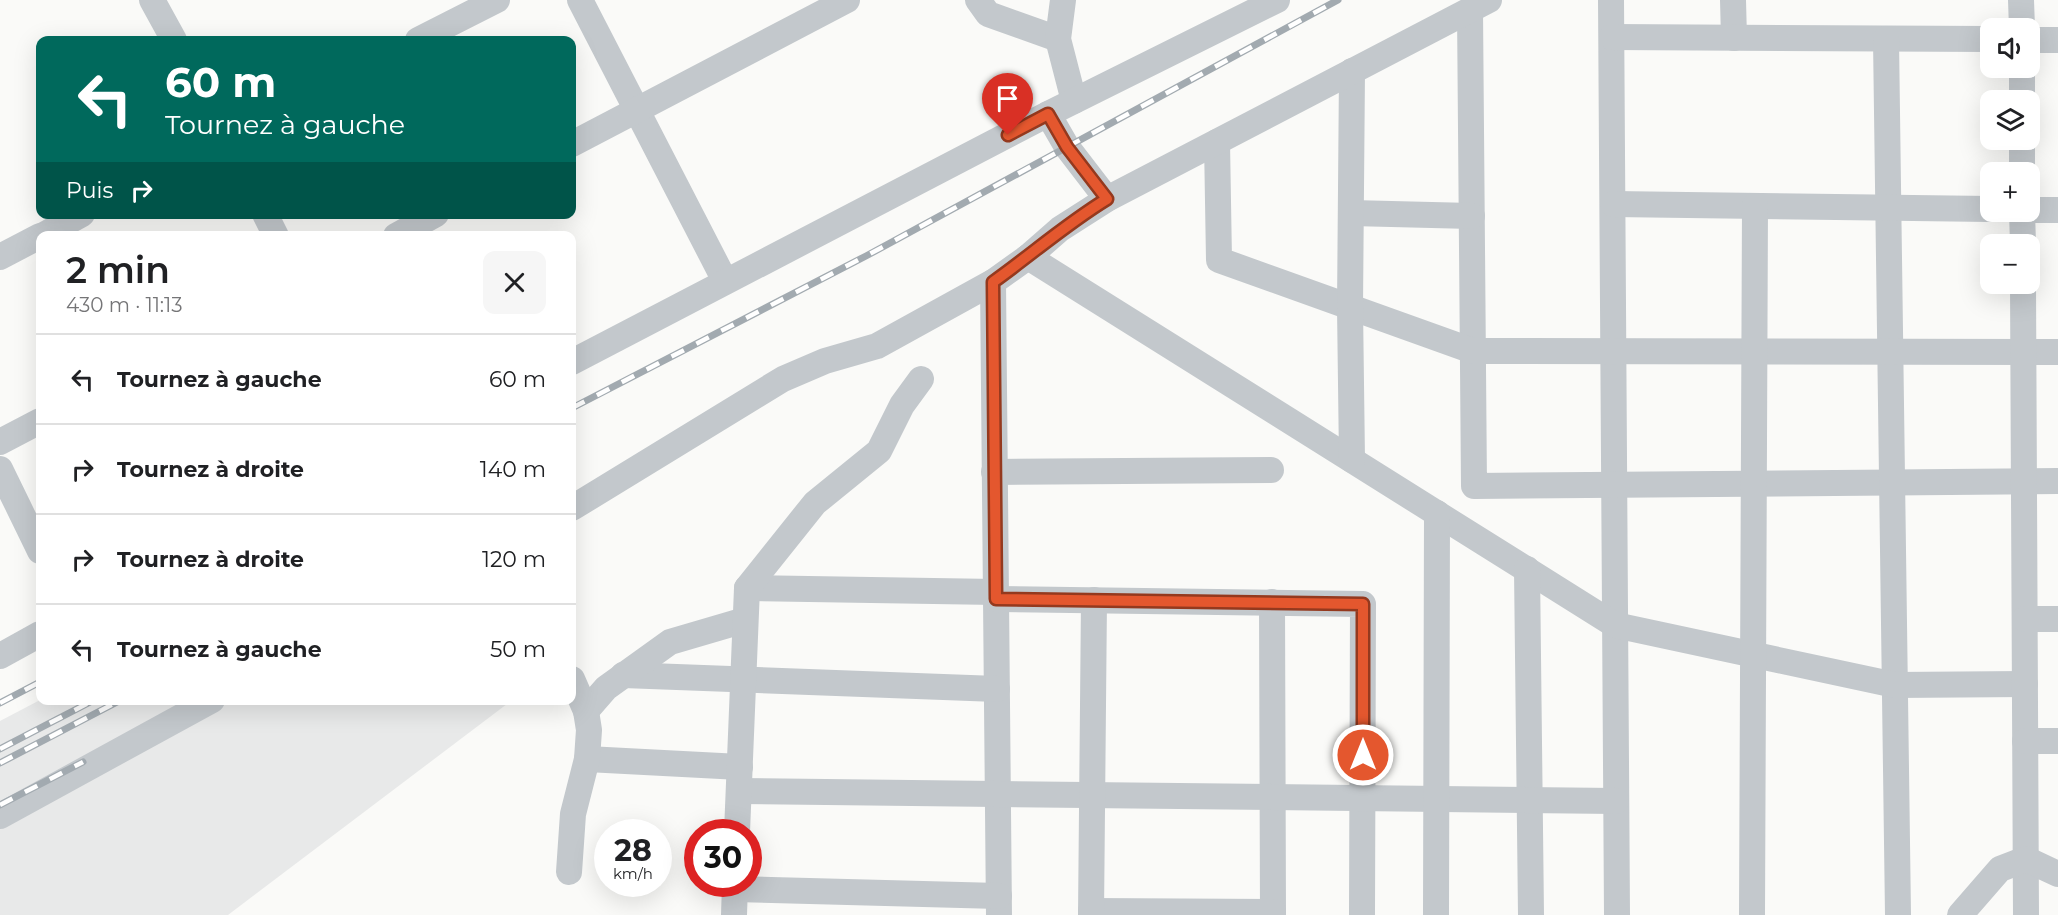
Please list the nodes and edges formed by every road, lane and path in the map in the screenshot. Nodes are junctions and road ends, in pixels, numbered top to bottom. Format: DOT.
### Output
graph roads {
  1 [pos="152,0"];
  2 [pos="497,0"];
  3 [pos="580,0"];
  4 [pos="847,0"];
  5 [pos="978,0"];
  6 [pos="1063,0"];
  7 [pos="1277,0"];
  8 [pos="1611,0"];
  9 [pos="1733,0"];
  10 [pos="2021,0"];
  11 [pos="1480,5"];
  12 [pos="2022,18"];
  13 [pos="172,36"];
  14 [pos="426,36"];
  15 [pos="1612,37"];
  16 [pos="1734,38"];
  17 [pos="1058,39"];
  18 [pos="1886,39"];
  19 [pos="1980,39"];
  20 [pos="2040,40"];
  21 [pos="2058,40"];
  22 [pos="1352,71"];
  23 [pos="1074,101"];
  24 [pos="637,110"];
  25 [pos="1048,114"];
  26 [pos="576,142"];
  27 [pos="1217,142"];
  28 [pos="1107,199"];
  29 [pos="1613,204"];
  30 [pos="1755,206"];
  31 [pos="1888,208"];
  32 [pos="1980,209"];
  33 [pos="2040,210"];
  34 [pos="2058,210"];
  35 [pos="1351,213"];
  36 [pos="1472,216"];
  37 [pos="73,219"];
  38 [pos="427,219"];
  39 [pos="50,231"];
  40 [pos="405,231"];
  41 [pos="36,239"];
  42 [pos="0,257"];
  43 [pos="1028,257"];
  44 [pos="725,281"];
  45 [pos="993,282"];
  46 [pos="2023,294"];
  47 [pos="1350,307"];
  48 [pos="1473,351"];
  49 [pos="1614,351"];
  50 [pos="1755,351"];
  51 [pos="1890,352"];
  52 [pos="2023,352"];
  53 [pos="2058,352"];
  54 [pos="576,360"];
  55 [pos="921,379"];
  56 [pos="36,423"];
  57 [pos="0,442"];
  58 [pos="1352,460"];
  59 [pos="0,469"];
  60 [pos="1271,470"];
  61 [pos="994,472"];
  62 [pos="2024,481"];
  63 [pos="2058,481"];
  64 [pos="1892,482"];
  65 [pos="1754,483"];
  66 [pos="1615,484"];
  67 [pos="576,506"];
  68 [pos="1437,513"];
  69 [pos="36,543"];
  70 [pos="1527,569"];
  71 [pos="747,588"];
  72 [pos="996,595"];
  73 [pos="1094,600"];
  74 [pos="1272,602"];
  75 [pos="2025,619"];
  76 [pos="2058,619"];
  77 [pos="746,620"];
  78 [pos="1615,625"];
  79 [pos="36,636"];
  80 [pos="1752,654"];
  81 [pos="0,656"];
  82 [pos="623,675"];
  83 [pos="743,680"];
  84 [pos="2025,684"];
  85 [pos="1895,685"];
  86 [pos="576,688"];
  87 [pos="997,689"];
  88 [pos="204,705"];
  89 [pos="586,711"];
  90 [pos="2025,741"];
  91 [pos="2058,741"];
  92 [pos="587,759"];
  93 [pos="739,779"];
  94 [pos="998,794"];
  95 [pos="1092,795"];
  96 [pos="1273,797"];
  97 [pos="1363,799"];
  98 [pos="1436,799"];
  99 [pos="1529,800"];
  100 [pos="1616,801"];
  101 [pos="0,816"];
  102 [pos="737,819"];
  103 [pos="2026,859"];
  104 [pos="570,872"];
  105 [pos="2058,874"];
  106 [pos="762,888"];
  107 [pos="735,897"];
  108 [pos="999,906"];
  109 [pos="1091,913"];
  110 [pos="1172,913"];
  111 [pos="1273,913"];
  112 [pos="734,915"];
  113 [pos="1362,915"];
  114 [pos="1436,915"];
  115 [pos="1531,915"];
  116 [pos="1617,915"];
  117 [pos="1752,915"];
  118 [pos="1898,915"];
  119 [pos="1960,915"];
  120 [pos="2026,915"];
  1 -- 13 [label="street"];
  2 -- 14 [label="street"];
  3 -- 24 [label="street"];
  4 -- 24 [label="street"];
  5 -- 17 [label="street"];
  6 -- 17 [label="street"];
  7 -- 23 [label="street"];
  8 -- 15 [label="street"];
  9 -- 16 [label="street"];
  10 -- 12 [label="street"];
  11 -- 22 [label="street"];
  11 -- 36 [label="street"];
  15 -- 16 [label="street"];
  15 -- 29 [label="street"];
  16 -- 18 [label="street"];
  17 -- 23 [label="street"];
  18 -- 19 [label="street"];
  18 -- 31 [label="street"];
  20 -- 21 [label="street"];
  22 -- 27 [label="street"];
  22 -- 35 [label="street"];
  23 -- 25 [label="street"];
  24 -- 26 [label="street"];
  24 -- 44 [label="street"];
  25 -- 28 [label="street"];
  25 -- 44 [label="street"];
  27 -- 28 [label="street"];
  27 -- 47 [label="street"];
  28 -- 43 [label="street"];
  29 -- 30 [label="street"];
  29 -- 49 [label="street"];
  30 -- 31 [label="street"];
  30 -- 50 [label="street"];
  31 -- 32 [label="street"];
  31 -- 51 [label="street"];
  33 -- 34 [label="street"];
  35 -- 36 [label="street"];
  35 -- 47 [label="street"];
  36 -- 48 [label="street"];
  37 -- 39 [label="street"];
  38 -- 40 [label="street"];
  41 -- 42 [label="street"];
  43 -- 45 [label="street"];
  43 -- 58 [label="street"];
  44 -- 54 [label="street"];
  45 -- 61 [label="street"];
  45 -- 67 [label="street"];
  46 -- 52 [label="street"];
  47 -- 48 [label="street"];
  47 -- 58 [label="street"];
  48 -- 49 [label="street"];
  48 -- 66 [label="street"];
  49 -- 50 [label="street"];
  49 -- 66 [label="street"];
  50 -- 51 [label="street"];
  50 -- 65 [label="street"];
  51 -- 52 [label="street"];
  51 -- 64 [label="street"];
  52 -- 53 [label="street"];
  52 -- 62 [label="street"];
  55 -- 71 [label="street"];
  56 -- 57 [label="street"];
  58 -- 68 [label="street"];
  59 -- 69 [label="street"];
  60 -- 61 [label="street"];
  61 -- 72 [label="street"];
  62 -- 63 [label="street"];
  62 -- 64 [label="street"];
  62 -- 75 [label="street"];
  64 -- 65 [label="street"];
  64 -- 85 [label="street"];
  65 -- 66 [label="street"];
  65 -- 80 [label="street"];
  66 -- 78 [label="street"];
  68 -- 70 [label="street"];
  68 -- 98 [label="street"];
  70 -- 78 [label="street"];
  70 -- 99 [label="street"];
  71 -- 72 [label="street"];
  71 -- 77 [label="street"];
  72 -- 73 [label="street"];
  72 -- 87 [label="street"];
  73 -- 74 [label="street"];
  73 -- 95 [label="street"];
  74 -- 96 [label="street"];
  74 -- 97 [label="street"];
  75 -- 76 [label="street"];
  75 -- 84 [label="street"];
  77 -- 82 [label="street"];
  77 -- 83 [label="street"];
  78 -- 80 [label="street"];
  78 -- 100 [label="street"];
  79 -- 81 [label="street"];
  80 -- 85 [label="street"];
  80 -- 117 [label="street"];
  82 -- 83 [label="street"];
  82 -- 89 [label="street"];
  83 -- 87 [label="street"];
  83 -- 93 [label="street"];
  84 -- 85 [label="street"];
  84 -- 90 [label="street"];
  85 -- 118 [label="street"];
  86 -- 89 [label="street"];
  87 -- 94 [label="street"];
  88 -- 101 [label="street"];
  89 -- 92 [label="street"];
  90 -- 91 [label="street"];
  90 -- 103 [label="street"];
  92 -- 93 [label="street"];
  92 -- 104 [label="street"];
  93 -- 94 [label="street"];
  93 -- 102 [label="street"];
  94 -- 95 [label="street"];
  94 -- 108 [label="street"];
  95 -- 96 [label="street"];
  95 -- 109 [label="street"];
  96 -- 97 [label="street"];
  96 -- 111 [label="street"];
  97 -- 98 [label="street"];
  97 -- 113 [label="street"];
  98 -- 99 [label="street"];
  98 -- 114 [label="street"];
  99 -- 100 [label="street"];
  99 -- 115 [label="street"];
  100 -- 116 [label="street"];
  103 -- 105 [label="street"];
  103 -- 119 [label="street"];
  103 -- 120 [label="street"];
  106 -- 108 [label="street"];
  107 -- 112 [label="street"];
  109 -- 110 [label="street"];
  110 -- 111 [label="street"];
}
